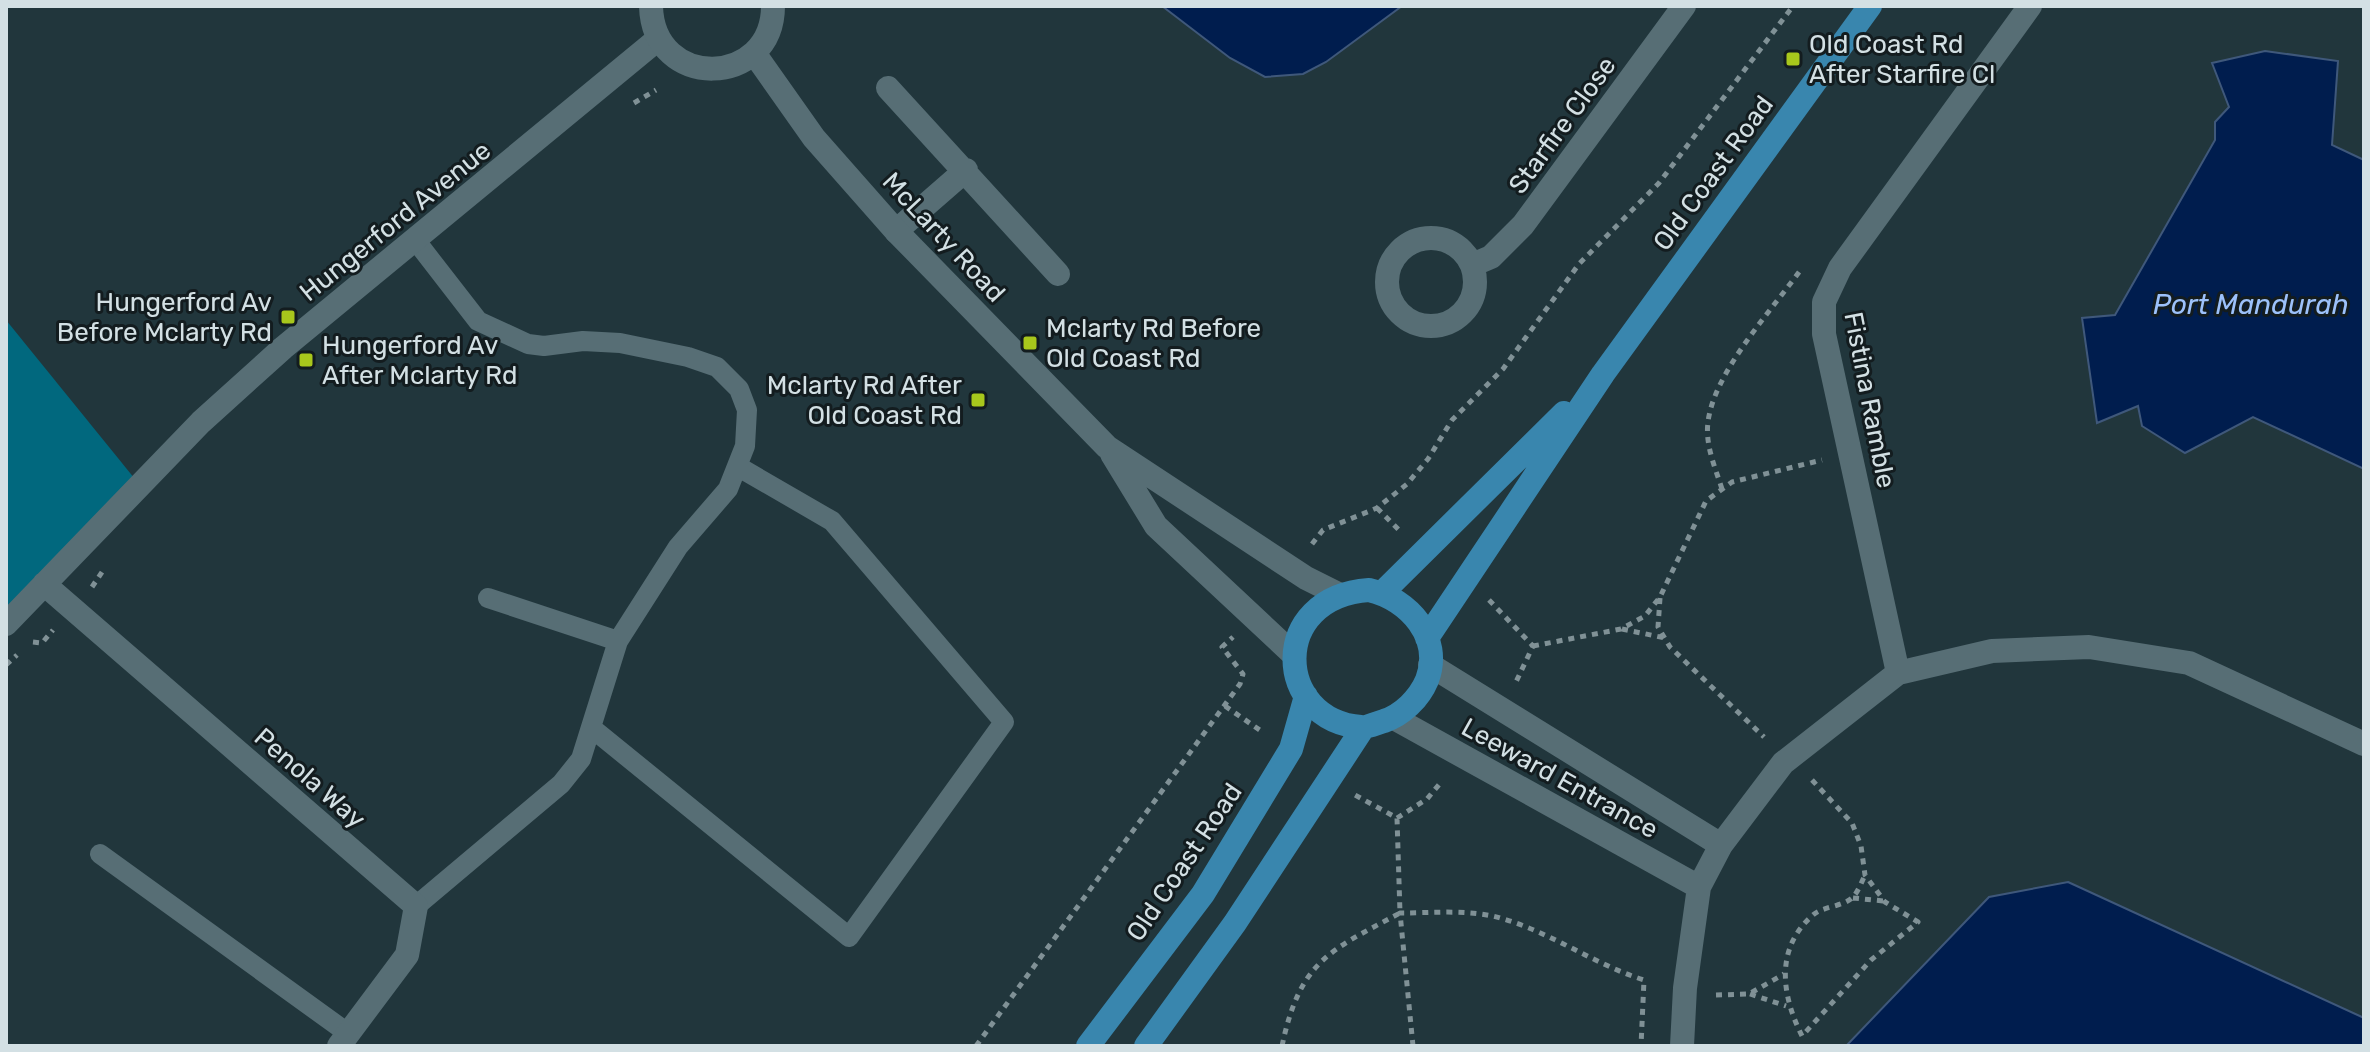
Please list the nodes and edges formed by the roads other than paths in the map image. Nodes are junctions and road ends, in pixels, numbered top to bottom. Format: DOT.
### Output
graph roads {
  1 [pos="651,6"];
  2 [pos="773,6"];
  3 [pos="1684,6"];
  4 [pos="1870,6"];
  5 [pos="2030,6"];
  6 [pos="658,39"];
  7 [pos="754,53"];
  8 [pos="888,88"];
  9 [pos="966,170"];
  10 [pos="896,231"];
  11 [pos="416,241"];
  12 [pos="1472,265"];
  13 [pos="1058,274"];
  14 [pos="1603,374"];
  15 [pos="1107,447"];
  16 [pos="737,466"];
  17 [pos="44,584"];
  18 [pos="1382,593"];
  19 [pos="1338,594"];
  20 [pos="488,598"];
  21 [pos="6,624"];
  22 [pos="1427,638"];
  23 [pos="618,641"];
  24 [pos="1294,655"];
  25 [pos="1430,665"];
  26 [pos="1898,673"];
  27 [pos="1306,696"];
  28 [pos="1394,718"];
  29 [pos="1363,728"];
  30 [pos="593,729"];
  31 [pos="2364,744"];
  32 [pos="1721,845"];
  33 [pos="100,854"];
  34 [pos="1699,887"];
  35 [pos="416,906"];
  36 [pos="344,1040"];
  37 [pos="1088,1046"];
  38 [pos="1146,1046"];
  39 [pos="1682,1046"];
  1 -- 6 [label="street"];
  2 -- 7 [label="street"];
  3 -- 12 [label="street, Starfire Close"];
  4 -- 14 [label="main road, Old Coast Road"];
  5 -- 26 [label="street, Fistina Ramble"];
  6 -- 7 [label="street"];
  6 -- 11 [label="street, Hungerford Avenue"];
  7 -- 10 [label="street, McLarty Road"];
  8 -- 9 [label="street"];
  9 -- 10 [label="street"];
  9 -- 13 [label="street"];
  10 -- 15 [label="street, McLarty Road"];
  11 -- 16 [label="lane"];
  11 -- 17 [label="street, Hungerford Avenue"];
  14 -- 18 [label="main road, Old Coast Road"];
  14 -- 22 [label="main road, Old Coast Road"];
  15 -- 19 [label="street, McLarty Road"];
  15 -- 24 [label="street, McLarty Road"];
  16 -- 23 [label="lane"];
  16 -- 30 [label="lane"];
  17 -- 21 [label="street, Hungerford Avenue"];
  17 -- 35 [label="street, Penola Way"];
  18 -- 19 [label="main road"];
  18 -- 22 [label="main road"];
  19 -- 24 [label="main road"];
  20 -- 23 [label="lane"];
  22 -- 25 [label="main road"];
  23 -- 30 [label="lane"];
  24 -- 27 [label="main road"];
  25 -- 28 [label="main road"];
  25 -- 32 [label="street, Leeward Entrance"];
  26 -- 31 [label="street"];
  26 -- 32 [label="street"];
  27 -- 29 [label="main road"];
  27 -- 37 [label="main road, Old Coast Road"];
  28 -- 29 [label="main road"];
  28 -- 34 [label="street, Leeward Entrance"];
  29 -- 38 [label="main road"];
  30 -- 35 [label="lane"];
  32 -- 34 [label="street"];
  33 -- 36 [label="lane"];
  34 -- 39 [label="street"];
  35 -- 36 [label="street"];
}
